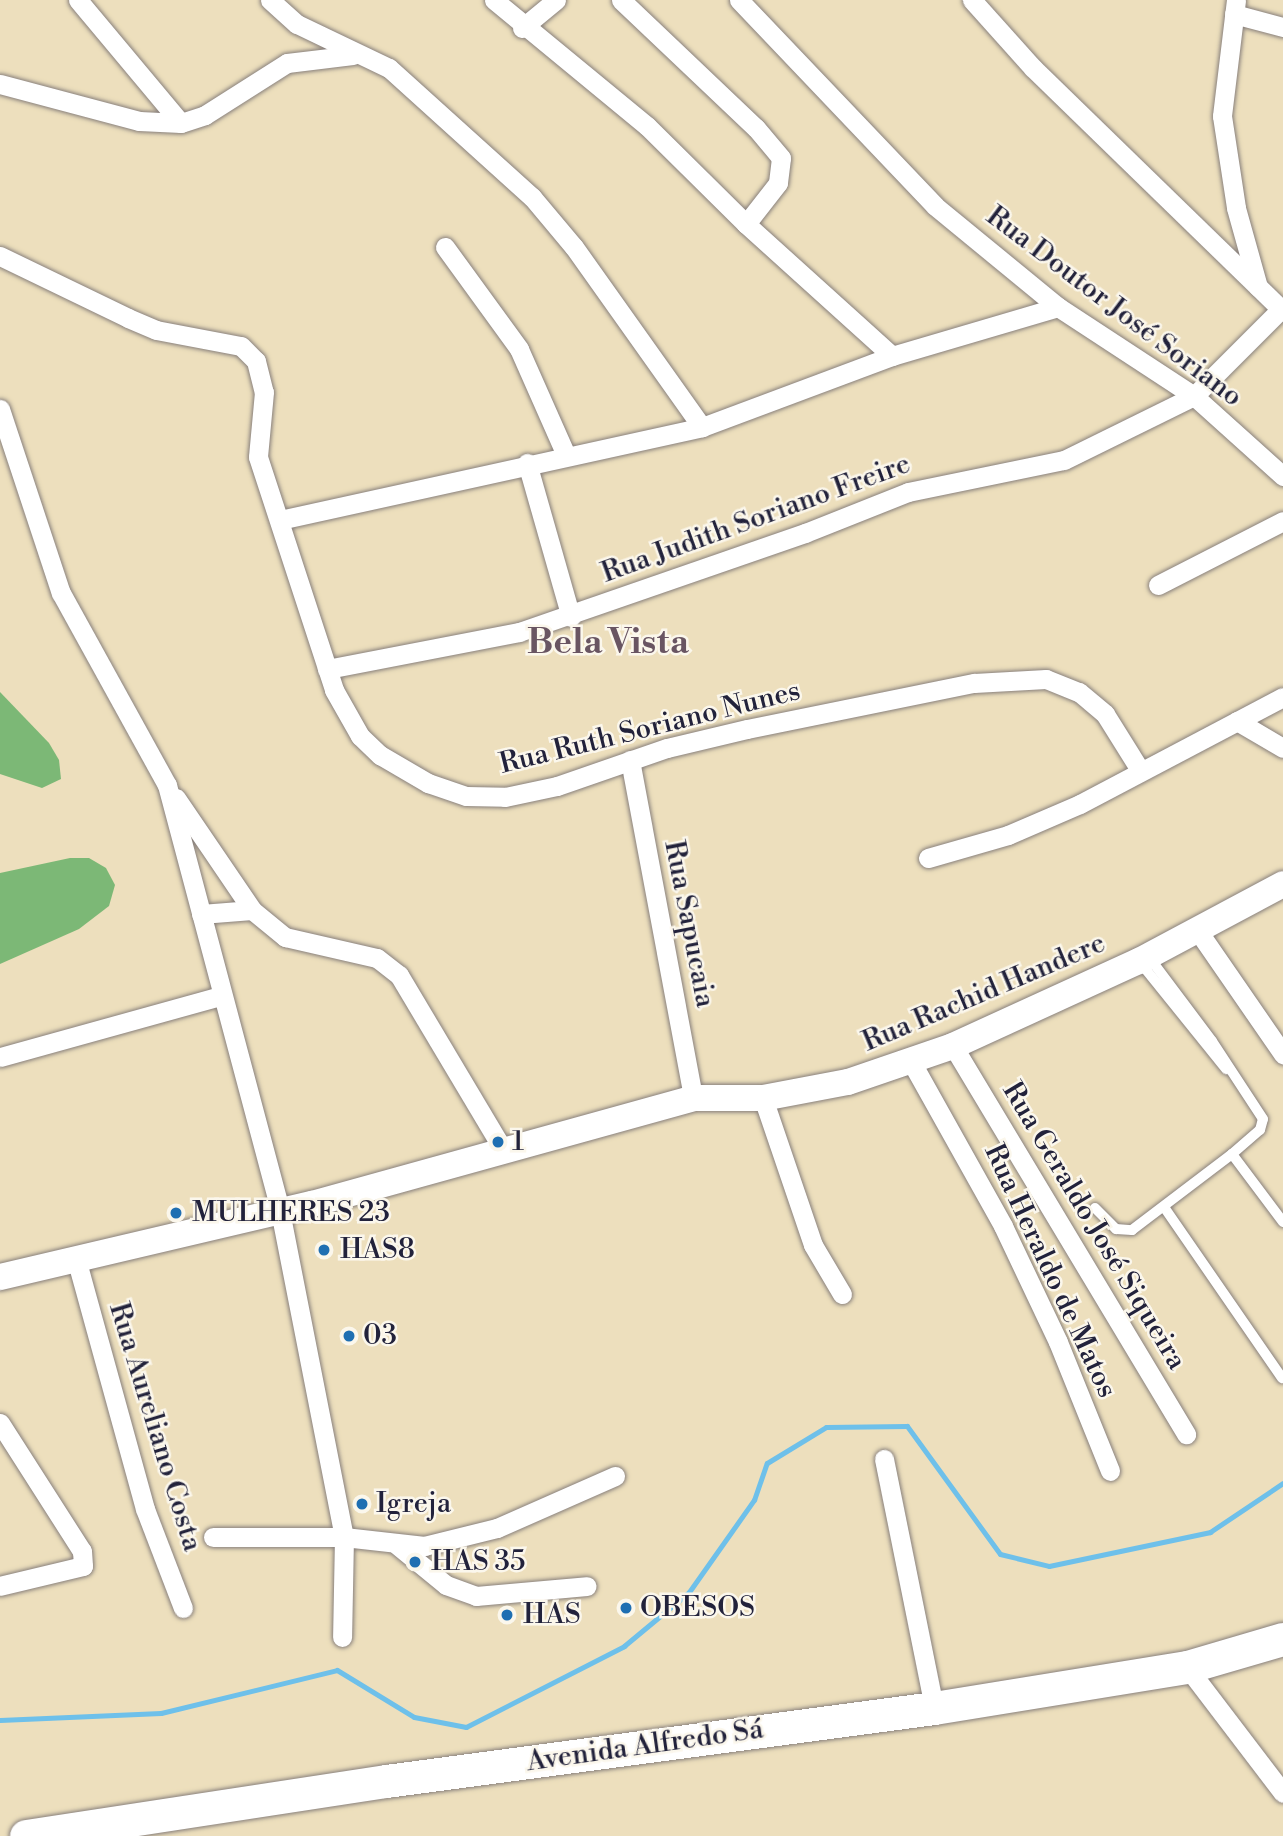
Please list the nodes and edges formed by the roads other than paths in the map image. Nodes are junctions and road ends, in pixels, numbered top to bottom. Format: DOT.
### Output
graph roads {
  1 [pos="78,0"];
  2 [pos="270,0"];
  3 [pos="494,0"];
  4 [pos="556,0"];
  5 [pos="621,0"];
  6 [pos="739,0"];
  7 [pos="972,0"];
  8 [pos="1235,7"];
  9 [pos="1283,27"];
  10 [pos="523,28"];
  11 [pos="361,54"];
  12 [pos="0,84"];
  13 [pos="181,123"];
  14 [pos="746,224"];
  15 [pos="445,247"];
  16 [pos="0,256"];
  17 [pos="1258,287"];
  18 [pos="1058,307"];
  19 [pos="1282,310"];
  20 [pos="892,356"];
  21 [pos="1194,396"];
  22 [pos="0,409"];
  23 [pos="702,427"];
  24 [pos="566,455"];
  25 [pos="527,463"];
  26 [pos="1283,476"];
  27 [pos="280,520"];
  28 [pos="1283,521"];
  29 [pos="1158,585"];
  30 [pos="571,617"];
  31 [pos="327,669"];
  32 [pos="1283,697"];
  33 [pos="1237,721"];
  34 [pos="1283,748"];
  35 [pos="630,760"];
  36 [pos="1140,771"];
  37 [pos="167,785"];
  38 [pos="928,858"];
  39 [pos="1283,884"];
  40 [pos="252,910"];
  41 [pos="201,914"];
  42 [pos="1198,931"];
  43 [pos="1143,958"];
  44 [pos="220,996"];
  45 [pos="953,1046"];
  46 [pos="1283,1054"];
  47 [pos="0,1057"];
  48 [pos="912,1063"];
  49 [pos="693,1098"];
  50 [pos="764,1098"];
  51 [pos="504,1151"];
  52 [pos="1232,1154"];
  53 [pos="1095,1208"];
  54 [pos="1164,1208"];
  55 [pos="280,1211"];
  56 [pos="1283,1222"];
  57 [pos="77,1262"];
  58 [pos="0,1277"];
  59 [pos="842,1294"];
  60 [pos="1282,1378"];
  61 [pos="0,1423"];
  62 [pos="1186,1434"];
  63 [pos="884,1459"];
  64 [pos="1110,1471"];
  65 [pos="615,1476"];
  66 [pos="213,1536"];
  67 [pos="344,1537"];
  68 [pos="397,1545"];
  69 [pos="0,1586"];
  70 [pos="587,1586"];
  71 [pos="183,1608"];
  72 [pos="342,1637"];
  73 [pos="1276,1639"];
  74 [pos="1187,1667"];
  75 [pos="934,1708"];
  76 [pos="1283,1793"];
  77 [pos="101,1831"];
  78 [pos="26,1836"];
  1 -- 13 [label="street"];
  2 -- 11 [label="street"];
  3 -- 10 [label="street"];
  4 -- 10 [label="street"];
  5 -- 14 [label="street"];
  6 -- 18 [label="street, Rua Doutor José Soriano"];
  7 -- 17 [label="street"];
  8 -- 9 [label="street"];
  8 -- 17 [label="street"];
  10 -- 14 [label="street"];
  11 -- 13 [label="street"];
  11 -- 23 [label="street"];
  12 -- 13 [label="street"];
  14 -- 20 [label="street"];
  15 -- 24 [label="street"];
  16 -- 27 [label="street, Rua Ruth Soriano Nunes"];
  17 -- 19 [label="street"];
  18 -- 20 [label="street"];
  18 -- 21 [label="street, Rua Doutor José Soriano"];
  19 -- 21 [label="street, Rua Judith Soriano Freire"];
  20 -- 23 [label="street"];
  21 -- 26 [label="street, Rua Doutor José Soriano"];
  21 -- 30 [label="street, Rua Judith Soriano Freire"];
  22 -- 37 [label="street"];
  23 -- 24 [label="street"];
  24 -- 25 [label="street"];
  25 -- 27 [label="street"];
  25 -- 30 [label="street"];
  27 -- 31 [label="street, Rua Ruth Soriano Nunes"];
  28 -- 29 [label="street"];
  30 -- 31 [label="street, Rua Judith Soriano Freire"];
  31 -- 35 [label="street, Rua Ruth Soriano Nunes"];
  32 -- 33 [label="street"];
  33 -- 34 [label="street"];
  33 -- 36 [label="street"];
  35 -- 36 [label="street, Rua Ruth Soriano Nunes"];
  35 -- 49 [label="street, Rua Sapucaia"];
  36 -- 38 [label="street"];
  37 -- 40 [label="street"];
  37 -- 41 [label="street"];
  39 -- 42 [label="street, Rua Rachid Handere"];
  40 -- 41 [label="street"];
  40 -- 51 [label="street"];
  41 -- 44 [label="street"];
  42 -- 43 [label="street, Rua Rachid Handere"];
  42 -- 46 [label="street"];
  43 -- 45 [label="street, Rua Rachid Handere"];
  43 -- 52 [label="lane"];
  44 -- 47 [label="street"];
  44 -- 55 [label="street"];
  45 -- 48 [label="street, Rua Rachid Handere"];
  45 -- 62 [label="street, Rua Geraldo José Siqueira"];
  48 -- 50 [label="street, Rua Rachid Handere"];
  48 -- 64 [label="street, Rua Heraldo de Matos"];
  49 -- 50 [label="street, Rua Rachid Handere"];
  49 -- 51 [label="street, Rua Rachid Handere"];
  50 -- 59 [label="street"];
  51 -- 55 [label="street, Rua Rachid Handere"];
  52 -- 54 [label="lane"];
  52 -- 56 [label="lane"];
  53 -- 54 [label="lane"];
  54 -- 60 [label="lane"];
  55 -- 57 [label="street, Rua Rachid Handere"];
  55 -- 67 [label="street"];
  57 -- 58 [label="street, Rua Rachid Handere"];
  57 -- 71 [label="street, Rua Aureliano Costa"];
  61 -- 69 [label="street"];
  63 -- 75 [label="street"];
  65 -- 68 [label="street"];
  66 -- 67 [label="street"];
  67 -- 68 [label="street"];
  67 -- 72 [label="street"];
  68 -- 70 [label="street"];
  73 -- 74 [label="highway, Avenida Alfredo Sá"];
  74 -- 75 [label="highway, Avenida Alfredo Sá"];
  74 -- 76 [label="street"];
  75 -- 77 [label="highway, Avenida Alfredo Sá"];
  77 -- 78 [label="highway, Avenida Alfredo Sá"];
}
